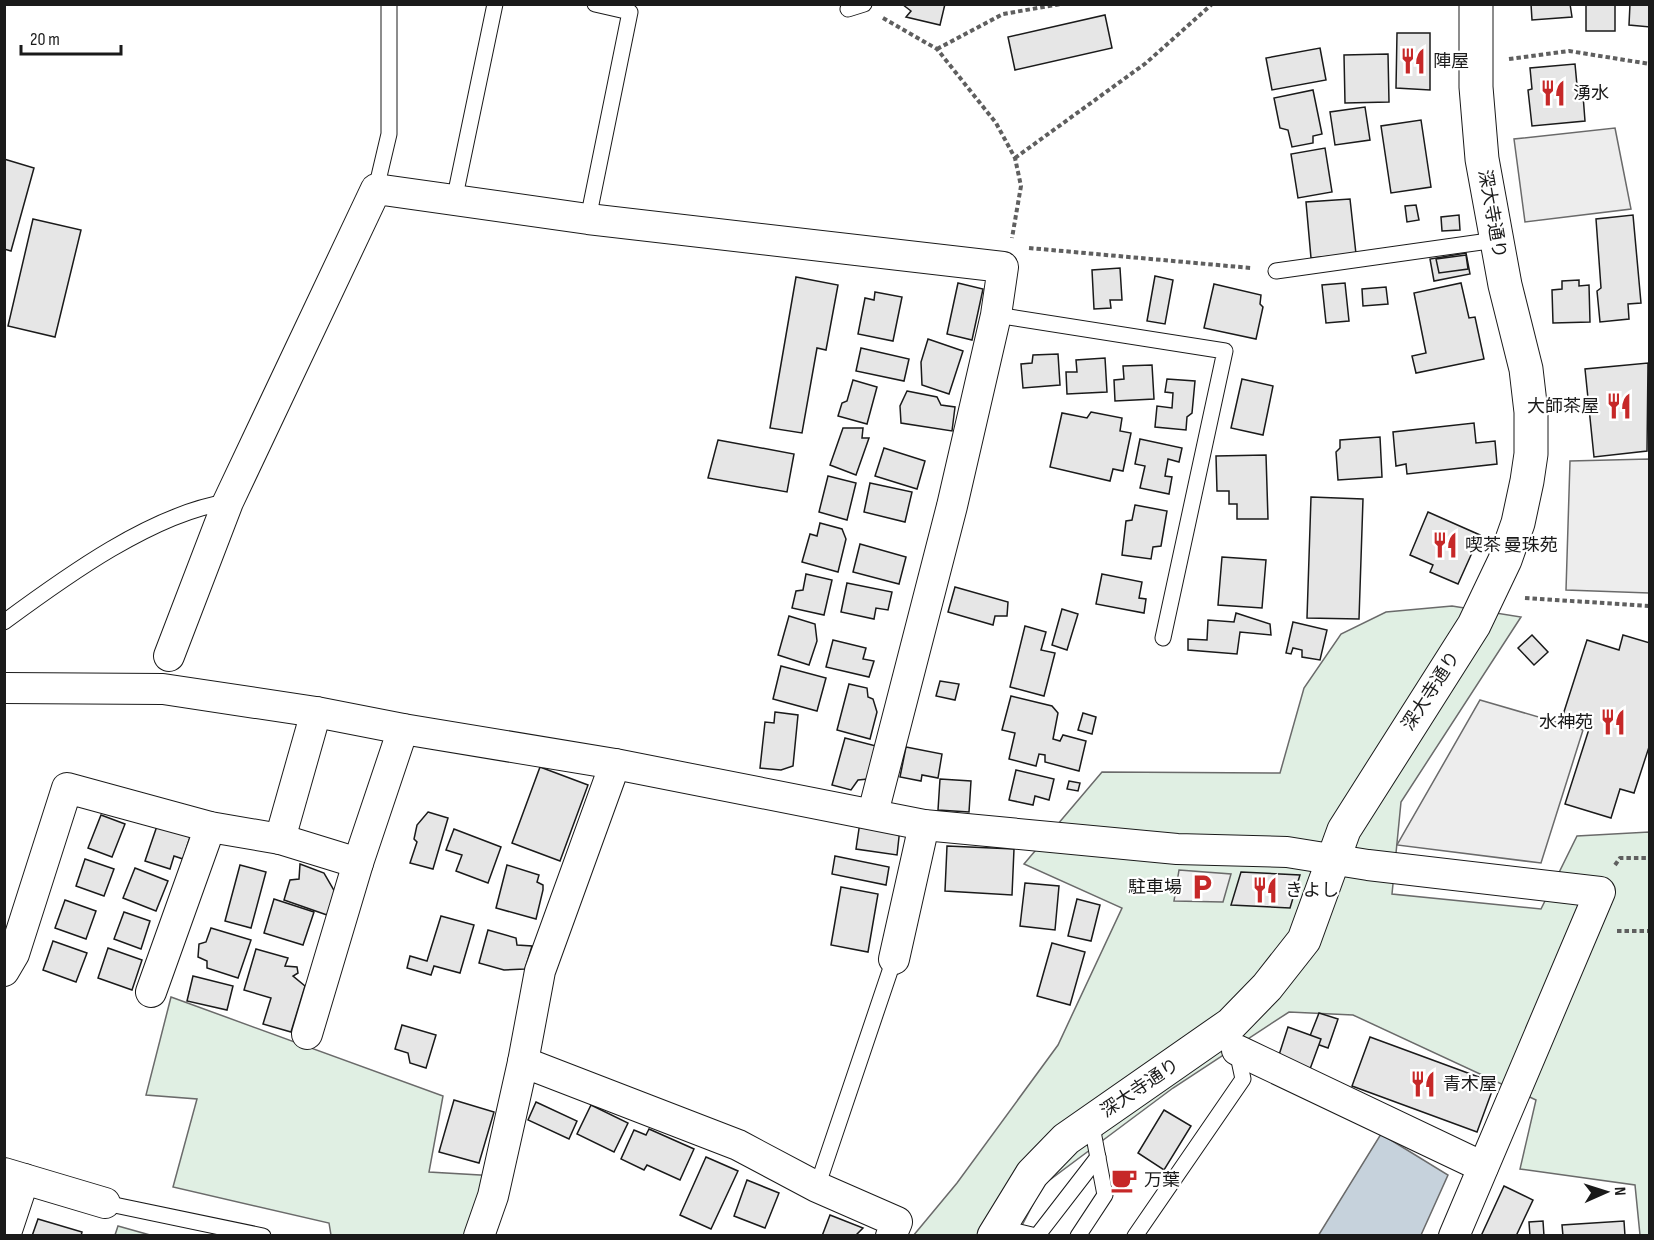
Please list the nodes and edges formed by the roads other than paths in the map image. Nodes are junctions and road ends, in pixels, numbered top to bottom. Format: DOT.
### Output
graph roads {
  1 [pos="388,4"];
  2 [pos="495,4"];
  3 [pos="595,4"];
  4 [pos="1476,4"];
  5 [pos="376,189"];
  6 [pos="454,201"];
  7 [pos="588,219"];
  8 [pos="1496,240"];
  9 [pos="1276,271"];
  10 [pos="996,315"];
  11 [pos="228,502"];
  12 [pos="4,622"];
  13 [pos="1163,638"];
  14 [pos="169,656"];
  15 [pos="4,688"];
  16 [pos="316,712"];
  17 [pos="403,729"];
  18 [pos="615,764"];
  19 [pos="873,813"];
  20 [pos="924,825"];
  21 [pos="210,827"];
  22 [pos="280,839"];
  23 [pos="1335,860"];
  24 [pos="358,863"];
  25 [pos="894,959"];
  26 [pos="4,971"];
  27 [pos="151,992"];
  28 [pos="308,1034"];
  29 [pos="1234,1037"];
  30 [pos="523,1062"];
  31 [pos="1091,1121"];
  32 [pos="1098,1157"];
  33 [pos="1484,1167"];
  34 [pos="14,1176"];
  35 [pos="817,1187"];
  36 [pos="105,1203"];
  37 [pos="996,1231"];
  38 [pos="5,1236"];
  39 [pos="263,1236"];
  40 [pos="479,1236"];
  41 [pos="891,1236"];
  42 [pos="1037,1236"];
  43 [pos="1078,1236"];
  44 [pos="1135,1236"];
  45 [pos="1454,1236"];
  1 -- 5 [label="lane"];
  2 -- 6 [label="lane"];
  3 -- 7 [label="lane"];
  4 -- 8 [label="street, 深大寺通り"];
  5 -- 6 [label="street"];
  5 -- 11 [label="street"];
  6 -- 7 [label="street"];
  7 -- 10 [label="street"];
  8 -- 9 [label="lane"];
  8 -- 23 [label="street, 深大寺通り"];
  10 -- 13 [label="lane"];
  10 -- 19 [label="street"];
  11 -- 12 [label="lane"];
  11 -- 14 [label="street"];
  15 -- 16 [label="street"];
  16 -- 17 [label="street"];
  16 -- 22 [label="street"];
  17 -- 18 [label="street"];
  17 -- 24 [label="street"];
  18 -- 19 [label="street"];
  18 -- 30 [label="street"];
  19 -- 20 [label="street"];
  20 -- 23 [label="street"];
  20 -- 25 [label="street"];
  21 -- 22 [label="street"];
  21 -- 26 [label="street"];
  21 -- 27 [label="street"];
  22 -- 24 [label="street"];
  23 -- 29 [label="street, 深大寺通り"];
  23 -- 33 [label="street"];
  24 -- 28 [label="street"];
  25 -- 35 [label="lane"];
  29 -- 31 [label="street, 深大寺通り"];
  29 -- 33 [label="street"];
  29 -- 44 [label="lane"];
  30 -- 35 [label="street"];
  30 -- 40 [label="street"];
  31 -- 32 [label="lane"];
  31 -- 37 [label="street, 深大寺通り"];
  32 -- 42 [label="lane"];
  32 -- 43 [label="lane"];
  33 -- 45 [label="street"];
  34 -- 36 [label="street"];
  34 -- 38 [label="street"];
  35 -- 41 [label="street"];
  36 -- 39 [label="lane"];
  37 -- 42 [label="lane"];
}
